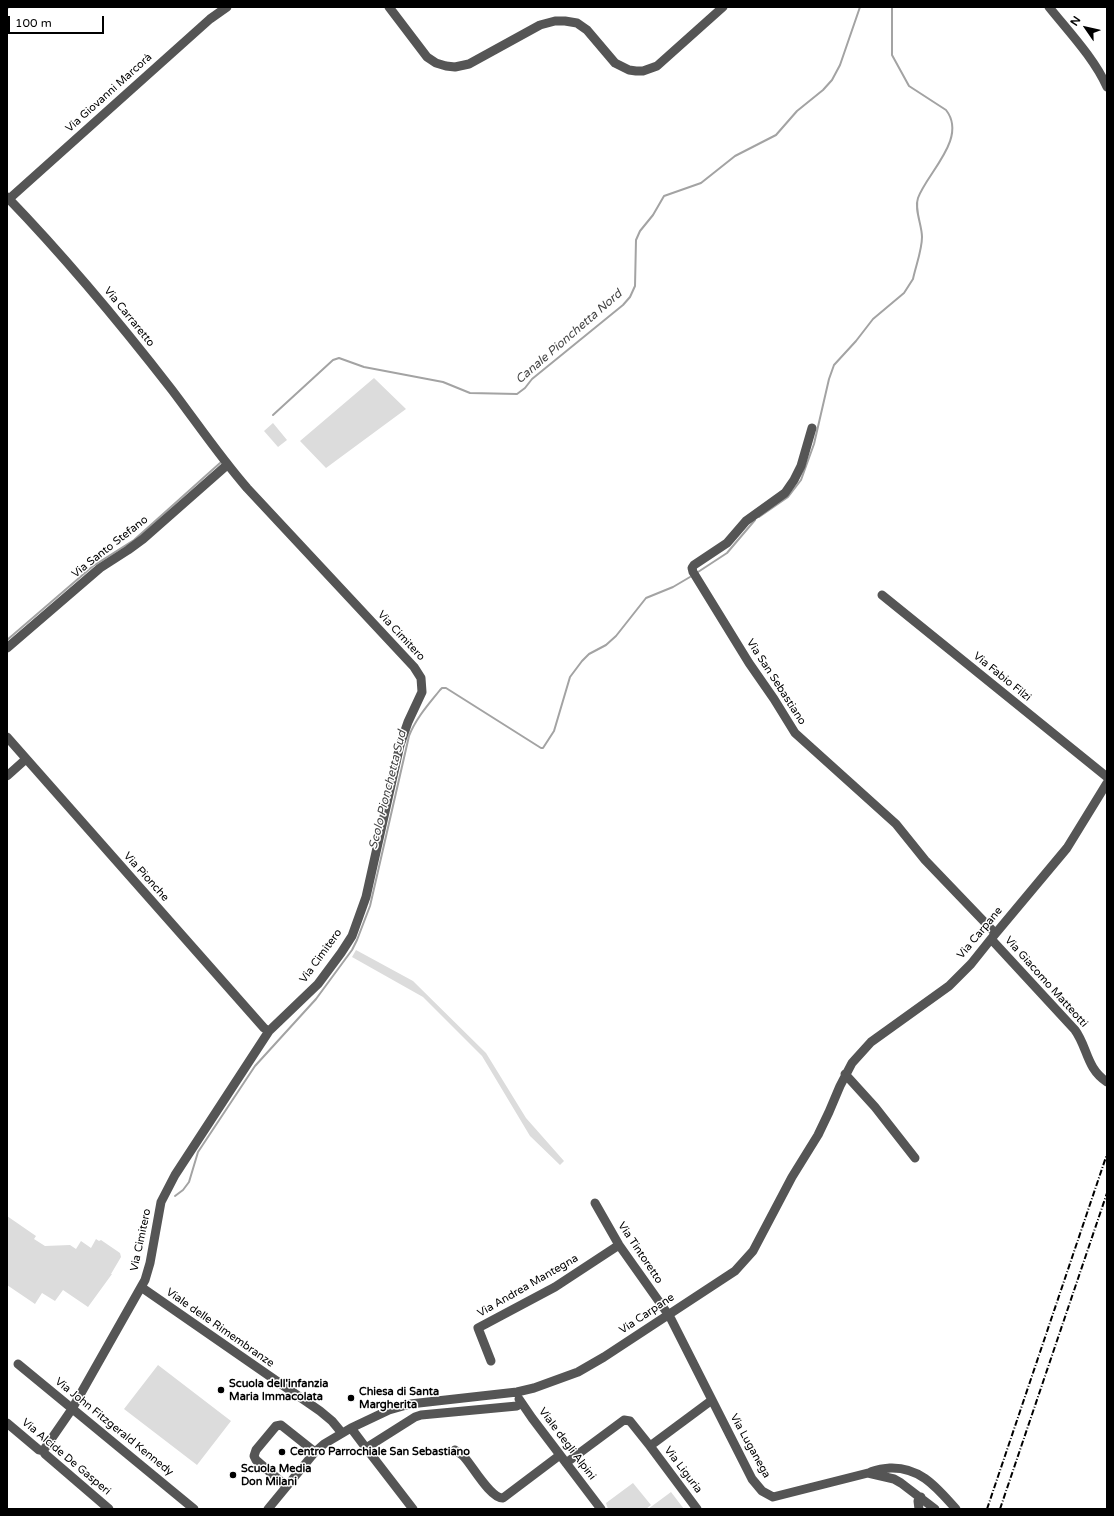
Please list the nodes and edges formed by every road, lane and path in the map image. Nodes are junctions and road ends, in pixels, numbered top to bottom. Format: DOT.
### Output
graph roads {
  1 [pos="227,7"];
  2 [pos="389,7"];
  3 [pos="723,7"];
  4 [pos="1049,7"];
  5 [pos="1107,87"];
  6 [pos="8,198"];
  7 [pos="812,428"];
  8 [pos="225,462"];
  9 [pos="882,595"];
  10 [pos="7,648"];
  11 [pos="7,737"];
  12 [pos="26,759"];
  13 [pos="7,776"];
  14 [pos="1107,777"];
  15 [pos="1107,783"];
  16 [pos="993,936"];
  17 [pos="268,1031"];
  18 [pos="845,1074"];
  19 [pos="1107,1082"];
  20 [pos="915,1158"];
  21 [pos="595,1203"];
  22 [pos="618,1246"];
  23 [pos="141,1287"];
  24 [pos="668,1314"];
  25 [pos="491,1361"];
  26 [pos="18,1364"];
  27 [pos="517,1392"];
  28 [pos="712,1400"];
  29 [pos="521,1403"];
  30 [pos="410,1404"];
  31 [pos="72,1409"];
  32 [pos="415,1417"];
  33 [pos="7,1423"];
  34 [pos="351,1428"];
  35 [pos="342,1433"];
  36 [pos="650,1446"];
  37 [pos="366,1448"];
  38 [pos="455,1450"];
  39 [pos="43,1451"];
  40 [pos="315,1452"];
  41 [pos="560,1455"];
  42 [pos="566,1463"];
  43 [pos="890,1475"];
  44 [pos="286,1486"];
  45 [pos="921,1497"];
  46 [pos="109,1509"];
  47 [pos="194,1509"];
  48 [pos="268,1509"];
  49 [pos="414,1509"];
  50 [pos="601,1509"];
  51 [pos="697,1509"];
  52 [pos="919,1509"];
  53 [pos="935,1509"];
  54 [pos="956,1509"];
  1 -- 6 [label="street, Via Giovanni Marcorà"];
  2 -- 3 [label="street"];
  4 -- 5 [label="street"];
  6 -- 8 [label="street, Via Carraretto"];
  7 -- 16 [label="street, Via San Sebastiano"];
  8 -- 10 [label="street, Via Santo Stefano"];
  8 -- 17 [label="street, Via Cimitero"];
  9 -- 14 [label="street, Via Fabio Filzi"];
  11 -- 12 [label="street, Via Pionche"];
  12 -- 13 [label="street"];
  12 -- 17 [label="street, Via Pionche"];
  15 -- 16 [label="street, Via Carpane"];
  16 -- 18 [label="street, Via Carpane"];
  16 -- 19 [label="street, Via Giacomo Matteotti"];
  17 -- 23 [label="street, Via Cimitero"];
  18 -- 20 [label="street"];
  18 -- 24 [label="street, Via Carpane"];
  21 -- 22 [label="street, Via Tintoretto"];
  22 -- 24 [label="street, Via Tintoretto"];
  22 -- 25 [label="street, Via Andrea Mantegna"];
  23 -- 31 [label="street, Via Cimitero"];
  23 -- 35 [label="street, Viale delle Rimembranze"];
  24 -- 27 [label="street, Via Carpane"];
  24 -- 28 [label="street, Via Luganega"];
  26 -- 31 [label="street, Via John Fitzgerald Kennedy"];
  27 -- 29 [label="street, Viale degli Alpini"];
  27 -- 30 [label="street, Via Carpane"];
  28 -- 36 [label="street"];
  28 -- 43 [label="street, Via Luganega"];
  29 -- 32 [label="street"];
  29 -- 41 [label="street, Viale degli Alpini"];
  30 -- 32 [label="street"];
  30 -- 34 [label="street, Via Carpane"];
  31 -- 39 [label="street, Via Cimitero"];
  31 -- 47 [label="street, Via John Fitzgerald Kennedy"];
  32 -- 37 [label="street"];
  33 -- 39 [label="street, Via Alcide De Gasperi"];
  34 -- 35 [label="street, Via Carpane"];
  34 -- 37 [label="street"];
  35 -- 40 [label="street, Via Carpane"];
  36 -- 42 [label="street, Via Liguria"];
  36 -- 51 [label="street, Via Liguria"];
  37 -- 49 [label="street"];
  38 -- 41 [label="street"];
  39 -- 46 [label="street, Via Alcide De Gasperi"];
  40 -- 44 [label="street, Via Carpane"];
  40 -- 44 [label="street"];
  41 -- 42 [label="street, Viale degli Alpini"];
  42 -- 50 [label="street, Viale degli Alpini"];
  43 -- 45 [label="street, Via Luganega"];
  43 -- 54 [label="street"];
  44 -- 48 [label="street, Via Carpane"];
  45 -- 52 [label="street"];
  45 -- 53 [label="street, Via Luganega"];
}
